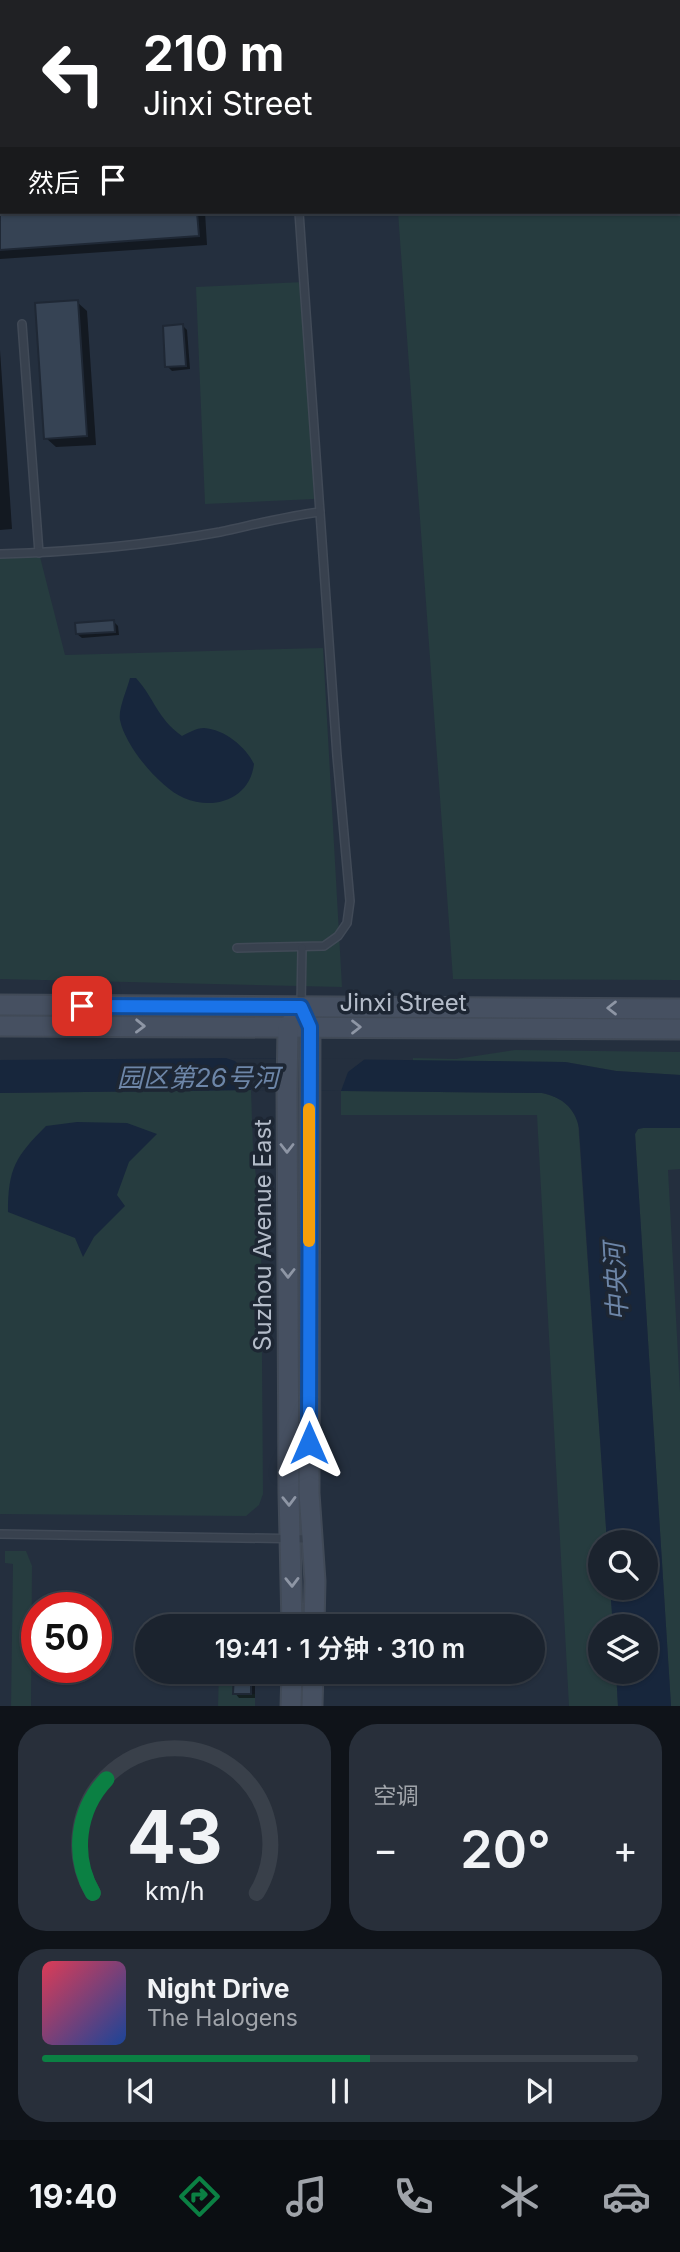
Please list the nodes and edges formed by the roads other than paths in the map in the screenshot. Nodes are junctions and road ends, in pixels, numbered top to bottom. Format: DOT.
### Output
graph roads {
  1 [pos="299,214"];
  2 [pos="22,324"];
  3 [pos="320,512"];
  4 [pos="38,553"];
  5 [pos="0,554"];
  6 [pos="237,948"];
  7 [pos="302,948"];
  8 [pos="0,1005"];
  9 [pos="301,1007"];
  10 [pos="680,1009"];
  11 [pos="0,1026"];
  12 [pos="310,1027"];
  13 [pos="288,1028"];
  14 [pos="680,1030"];
  15 [pos="0,1534"];
  16 [pos="290,1538"];
  17 [pos="311,1539"];
  18 [pos="292,1614"];
  19 [pos="314,1614"];
  20 [pos="292,1684"];
  21 [pos="313,1684"];
  22 [pos="291,1706"];
  23 [pos="312,1706"];
  1 -- 3 [label="lane"];
  2 -- 4 [label="lane"];
  3 -- 4 [label="lane"];
  3 -- 7 [label="lane"];
  4 -- 5 [label="lane"];
  6 -- 7 [label="lane"];
  7 -- 9 [label="lane"];
  8 -- 9 [label="main road, Jinxi Street"];
  10 -- 9 [label="main road, Jinxi Street, one-way"];
  9 -- 12 [label="main road, Suzhou Avenue East"];
  9 -- 13 [label="main road, Suzhou Avenue East"];
  11 -- 13 [label="main road, Jinxi Street, one-way"];
  12 -- 13 [label="main road, Jinxi Street"];
  12 -- 14 [label="main road, Jinxi Street, one-way"];
  12 -- 17 [label="main road, Suzhou Avenue East"];
  13 -- 16 [label="main road, Suzhou Avenue East, one-way"];
  15 -- 16 [label="lane"];
  16 -- 17 [label="lane"];
  16 -- 18 [label="main road, Suzhou Avenue East, one-way"];
  17 -- 19 [label="main road, Suzhou Avenue East"];
  20 -- 22 [label="main road"];
  21 -- 23 [label="main road"];
}
